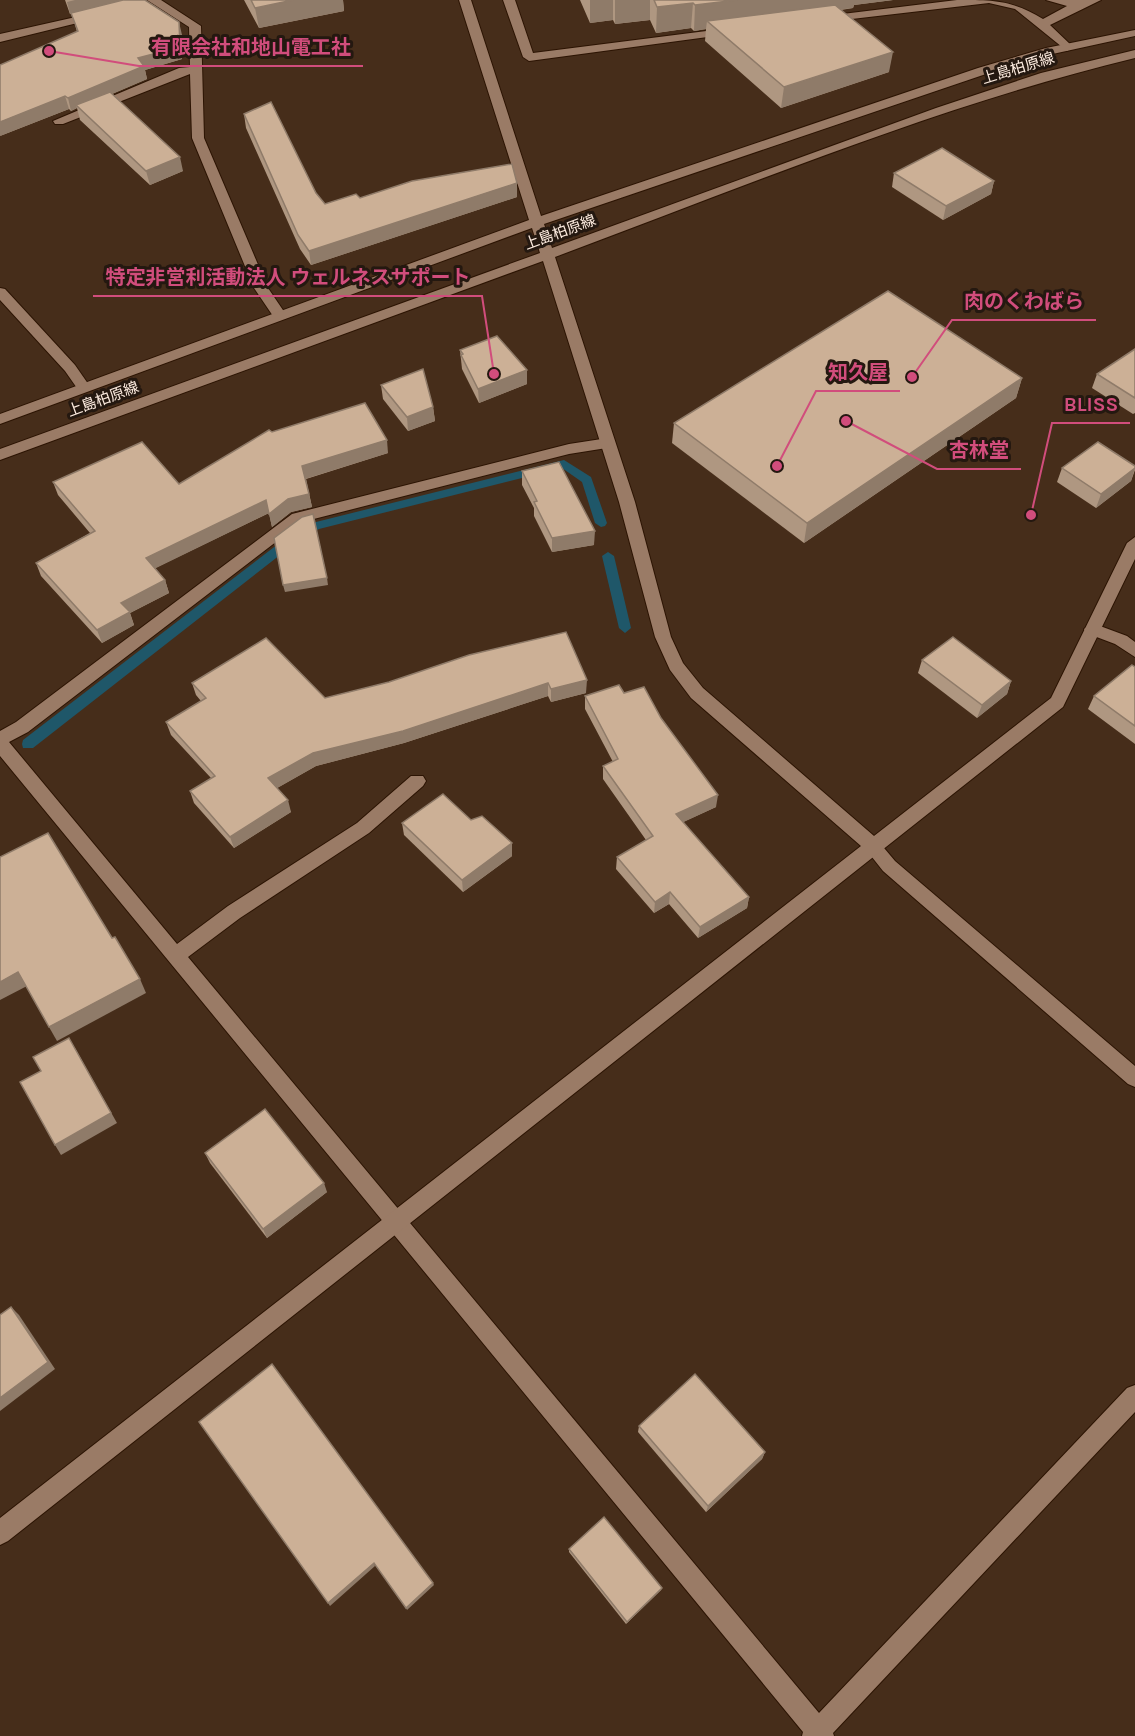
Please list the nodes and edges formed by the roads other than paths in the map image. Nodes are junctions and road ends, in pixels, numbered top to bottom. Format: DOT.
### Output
graph roads {
  1 [pos="465,0"];
  2 [pos="509,0"];
  3 [pos="986,0"];
  4 [pos="993,0"];
  5 [pos="1052,0"];
  6 [pos="1095,0"];
  7 [pos="150,2"];
  8 [pos="1079,4"];
  9 [pos="110,12"];
  10 [pos="812,21"];
  11 [pos="1043,24"];
  12 [pos="741,30"];
  13 [pos="1135,33"];
  14 [pos="0,38"];
  15 [pos="1068,47"];
  16 [pos="1135,54"];
  17 [pos="196,70"];
  18 [pos="59,121"];
  19 [pos="536,222"];
  20 [pos="546,255"];
  21 [pos="0,292"];
  22 [pos="280,316"];
  23 [pos="84,388"];
  24 [pos="0,419"];
  25 [pos="608,443"];
  26 [pos="0,454"];
  27 [pos="1135,543"];
  28 [pos="1092,629"];
  29 [pos="1135,651"];
  30 [pos="0,742"];
  31 [pos="417,781"];
  32 [pos="873,847"];
  33 [pos="175,956"];
  34 [pos="1135,1078"];
  35 [pos="396,1222"];
  36 [pos="1135,1396"];
  37 [pos="0,1533"];
  38 [pos="818,1734"];
  1 -- 19 [label="street"];
  2 -- 12 [label="street"];
  3 -- 10 [label="street"];
  4 -- 11 [label="street"];
  5 -- 8 [label="street"];
  6 -- 8 [label="street"];
  7 -- 17 [label="street"];
  8 -- 11 [label="street"];
  9 -- 14 [label="street"];
  11 -- 15 [label="street"];
  13 -- 15 [label="street, 上島柏原線"];
  15 -- 19 [label="street, 上島柏原線"];
  16 -- 20 [label="street, 上島柏原線"];
  17 -- 18 [label="street"];
  17 -- 22 [label="street"];
  19 -- 20 [label="street"];
  19 -- 22 [label="street, 上島柏原線"];
  20 -- 25 [label="street"];
  20 -- 26 [label="street, 上島柏原線"];
  21 -- 23 [label="street"];
  22 -- 23 [label="street, 上島柏原線"];
  23 -- 24 [label="street, 上島柏原線"];
  25 -- 30 [label="street"];
  25 -- 32 [label="street"];
  27 -- 28 [label="street"];
  28 -- 29 [label="street"];
  28 -- 32 [label="street"];
  30 -- 33 [label="street"];
  31 -- 33 [label="street"];
  32 -- 34 [label="street"];
  32 -- 35 [label="street"];
  33 -- 35 [label="street"];
  35 -- 37 [label="street"];
  35 -- 38 [label="street"];
  36 -- 38 [label="street"];
}
